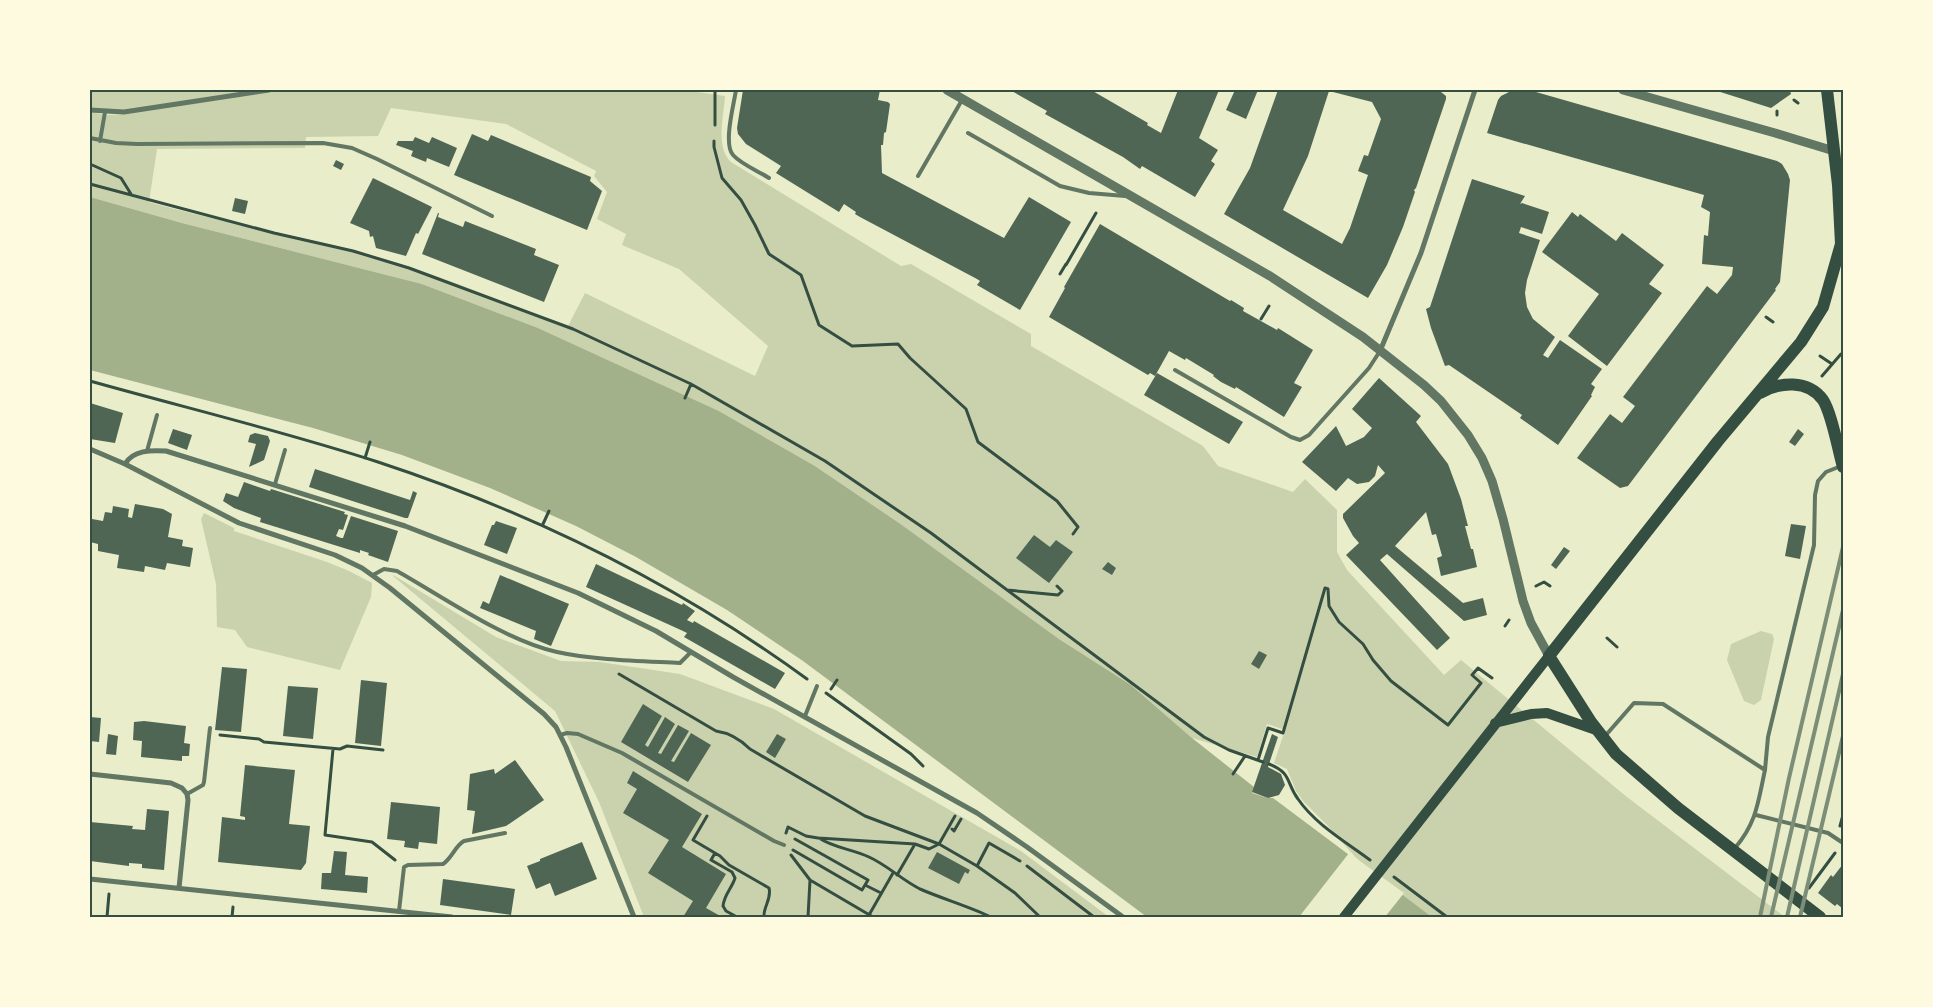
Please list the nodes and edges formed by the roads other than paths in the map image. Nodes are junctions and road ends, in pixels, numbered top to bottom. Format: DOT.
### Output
graph roads {
  1 [pos="269,90"];
  2 [pos="736,90"];
  3 [pos="947,90"];
  4 [pos="1475,90"];
  5 [pos="1623,90"];
  6 [pos="1827,90"];
  7 [pos="962,99"];
  8 [pos="90,110"];
  9 [pos="105,112"];
  10 [pos="968,133"];
  11 [pos="90,138"];
  12 [pos="100,141"];
  13 [pos="1834,152"];
  14 [pos="918,176"];
  15 [pos="769,178"];
  16 [pos="1134,197"];
  17 [pos="492,216"];
  18 [pos="1841,244"];
  19 [pos="1843,261"];
  20 [pos="1380,351"];
  21 [pos="1175,370"];
  22 [pos="1747,405"];
  23 [pos="157,415"];
  24 [pos="90,449"];
  25 [pos="285,450"];
  26 [pos="147,451"];
  27 [pos="125,464"];
  28 [pos="1843,466"];
  29 [pos="275,484"];
  30 [pos="373,575"];
  31 [pos="690,653"];
  32 [pos="1549,656"];
  33 [pos="817,686"];
  34 [pos="805,716"];
  35 [pos="1495,723"];
  36 [pos="210,728"];
  37 [pos="560,735"];
  38 [pos="1600,735"];
  39 [pos="1765,770"];
  40 [pos="90,774"];
  41 [pos="187,794"];
  42 [pos="1756,814"];
  43 [pos="505,833"];
  44 [pos="1843,842"];
  45 [pos="784,845"];
  46 [pos="1734,850"];
  47 [pos="90,879"];
  48 [pos="179,888"];
  49 [pos="399,911"];
  50 [pos="452,917"];
  51 [pos="634,917"];
  52 [pos="1123,917"];
  53 [pos="1344,917"];
  54 [pos="1820,917"];
  1 -- 9 [label="street"];
  2 -- 15 [label="lane"];
  3 -- 7 [label="street"];
  4 -- 20 [label="street"];
  5 -- 13 [label="street"];
  6 -- 13 [label="main road"];
  7 -- 14 [label="lane"];
  7 -- 16 [label="street"];
  8 -- 9 [label="street"];
  9 -- 12 [label="lane"];
  10 -- 16 [label="lane"];
  11 -- 12 [label="lane"];
  12 -- 17 [label="lane"];
  13 -- 18 [label="main road"];
  16 -- 20 [label="street"];
  18 -- 19 [label="main road"];
  18 -- 22 [label="main road"];
  20 -- 21 [label="lane"];
  20 -- 32 [label="street"];
  22 -- 28 [label="main road"];
  22 -- 32 [label="main road"];
  23 -- 26 [label="lane"];
  24 -- 27 [label="street"];
  25 -- 29 [label="lane"];
  26 -- 27 [label="street"];
  26 -- 29 [label="street"];
  27 -- 30 [label="street"];
  28 -- 39 [label="lane"];
  29 -- 31 [label="street"];
  30 -- 31 [label="lane"];
  30 -- 37 [label="street"];
  31 -- 34 [label="street"];
  32 -- 35 [label="main road"];
  32 -- 38 [label="main road"];
  33 -- 34 [label="lane"];
  34 -- 52 [label="street"];
  35 -- 38 [label="main road"];
  35 -- 53 [label="main road"];
  36 -- 41 [label="lane"];
  37 -- 45 [label="lane"];
  37 -- 51 [label="street"];
  38 -- 39 [label="lane"];
  38 -- 46 [label="main road"];
  39 -- 42 [label="lane"];
  40 -- 41 [label="street"];
  41 -- 48 [label="street"];
  42 -- 44 [label="lane"];
  42 -- 46 [label="lane"];
  43 -- 49 [label="lane"];
  46 -- 54 [label="main road"];
  47 -- 48 [label="street"];
  48 -- 49 [label="street"];
  49 -- 50 [label="street"];
}
